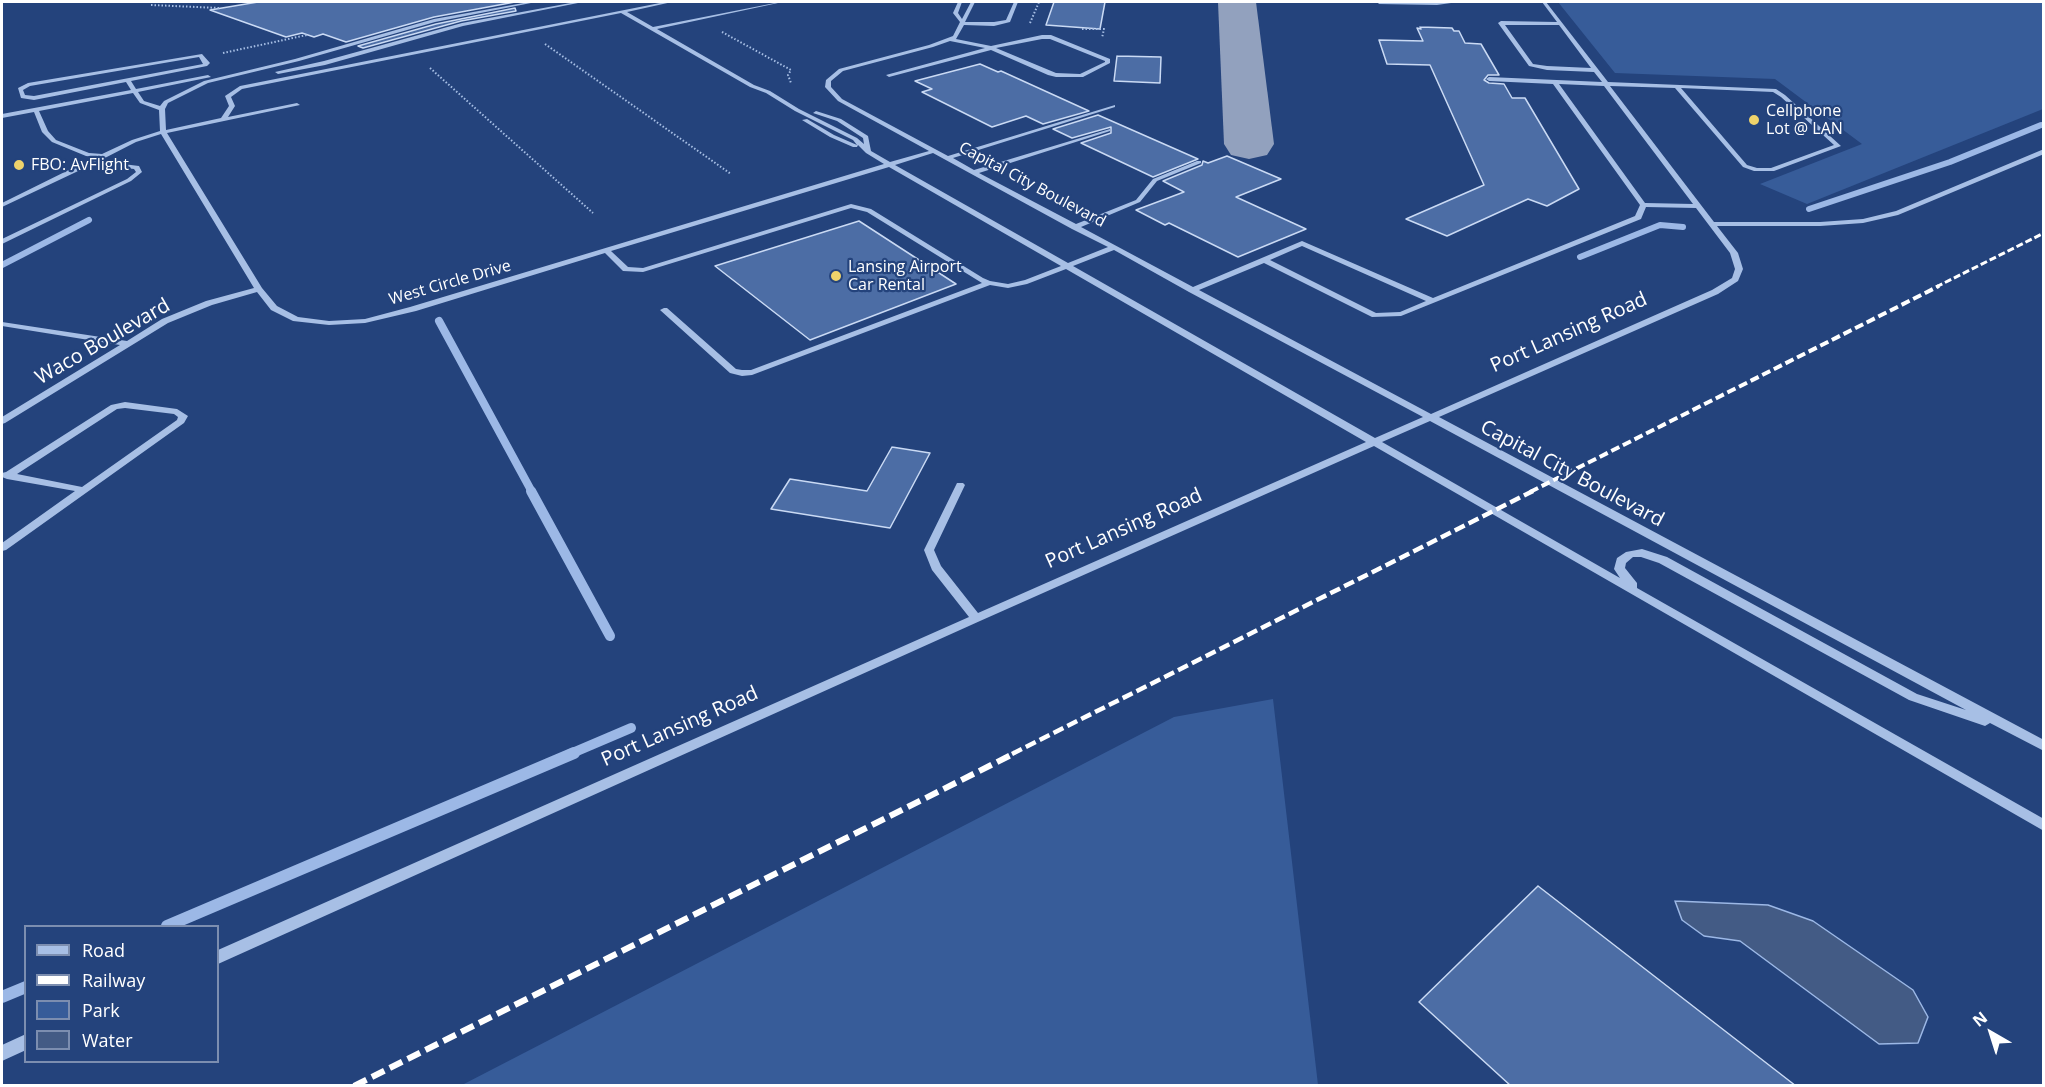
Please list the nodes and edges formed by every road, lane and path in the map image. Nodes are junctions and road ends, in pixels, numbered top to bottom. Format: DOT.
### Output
graph roads {
  1 [pos="534,2"];
  2 [pos="581,2"];
  3 [pos="670,2"];
  4 [pos="778,2"];
  5 [pos="960,2"];
  6 [pos="973,2"];
  7 [pos="1016,2"];
  8 [pos="1456,2"];
  9 [pos="1544,2"];
  10 [pos="1380,3"];
  11 [pos="151,5"];
  12 [pos="219,8"];
  13 [pos="621,11"];
  14 [pos="698,19"];
  15 [pos="963,23"];
  16 [pos="1562,24"];
  17 [pos="651,28"];
  18 [pos="525,31"];
  19 [pos="307,35"];
  20 [pos="950,39"];
  21 [pos="991,48"];
  22 [pos="223,53"];
  23 [pos="423,62"];
  24 [pos="1597,70"];
  25 [pos="889,75"];
  26 [pos="230,76"];
  27 [pos="1489,79"];
  28 [pos="127,80"];
  29 [pos="1555,82"];
  30 [pos="1607,84"];
  31 [pos="794,87"];
  32 [pos="1677,87"];
  33 [pos="189,89"];
  34 [pos="134,90"];
  35 [pos="297,105"];
  36 [pos="1113,106"];
  37 [pos="162,109"];
  38 [pos="36,110"];
  39 [pos="797,110"];
  40 [pos="2,116"];
  41 [pos="224,119"];
  42 [pos="1108,130"];
  43 [pos="164,132"];
  44 [pos="934,151"];
  45 [pos="2043,151"];
  46 [pos="868,152"];
  47 [pos="106,156"];
  48 [pos="947,158"];
  49 [pos="94,162"];
  50 [pos="1198,162"];
  51 [pos="890,164"];
  52 [pos="974,172"];
  53 [pos="731,174"];
  54 [pos="2,205"];
  55 [pos="1642,205"];
  56 [pos="1698,206"];
  57 [pos="593,213"];
  58 [pos="1711,224"];
  59 [pos="1075,227"];
  60 [pos="2,242"];
  61 [pos="1113,248"];
  62 [pos="607,251"];
  63 [pos="1263,260"];
  64 [pos="1065,265"];
  65 [pos="989,283"];
  66 [pos="259,289"];
  67 [pos="1192,290"];
  68 [pos="1433,301"];
  69 [pos="664,310"];
  70 [pos="2,324"];
  71 [pos="125,343"];
  72 [pos="1429,417"];
  73 [pos="2,421"];
  74 [pos="1373,442"];
  75 [pos="4,475"];
  76 [pos="960,484"];
  77 [pos="84,490"];
  78 [pos="2,548"];
  79 [pos="1643,597"];
  80 [pos="976,618"];
  81 [pos="2014,730"];
  82 [pos="2043,746"];
  83 [pos="2043,826"];
  84 [pos="219,957"];
  85 [pos="24,1043"];
  86 [pos="2,1053"];
  1 -- 26 [label="street"];
  2 -- 33 [label="street"];
  3 -- 13 [label="street"];
  4 -- 14 [label="street"];
  5 -- 15 [label="street"];
  6 -- 15 [label="street"];
  7 -- 15 [label="street"];
  8 -- 10 [label="street"];
  9 -- 16 [label="street, Port Lansing Road"];
  11 -- 12 [label="path"];
  13 -- 17 [label="street"];
  13 -- 18 [label="street"];
  14 -- 17 [label="street"];
  14 -- 31 [label="path"];
  15 -- 20 [label="street"];
  16 -- 24 [label="street, Port Lansing Road"];
  16 -- 24 [label="street"];
  17 -- 39 [label="street"];
  18 -- 41 [label="street"];
  18 -- 53 [label="path"];
  19 -- 22 [label="path"];
  20 -- 21 [label="street"];
  20 -- 44 [label="street"];
  21 -- 21 [label="street"];
  21 -- 25 [label="street"];
  23 -- 57 [label="path"];
  24 -- 30 [label="street, Port Lansing Road"];
  26 -- 33 [label="street"];
  26 -- 34 [label="street"];
  27 -- 29 [label="street"];
  28 -- 28 [label="street"];
  28 -- 34 [label="street"];
  29 -- 30 [label="street"];
  29 -- 55 [label="street"];
  30 -- 32 [label="street"];
  30 -- 56 [label="street, Port Lansing Road"];
  32 -- 32 [label="street"];
  33 -- 37 [label="street"];
  34 -- 37 [label="street"];
  34 -- 38 [label="street"];
  35 -- 41 [label="street"];
  36 -- 48 [label="street"];
  37 -- 43 [label="street, West Circle Drive"];
  38 -- 40 [label="street"];
  38 -- 47 [label="street"];
  39 -- 46 [label="street, Capital City Boulevard"];
  39 -- 46 [label="street"];
  41 -- 43 [label="street"];
  42 -- 52 [label="street"];
  43 -- 47 [label="street"];
  43 -- 66 [label="street, West Circle Drive"];
  44 -- 48 [label="street, Capital City Boulevard"];
  44 -- 51 [label="street, West Circle Drive"];
  45 -- 58 [label="street"];
  46 -- 51 [label="street, Capital City Boulevard"];
  47 -- 49 [label="street"];
  48 -- 52 [label="street, Capital City Boulevard"];
  49 -- 54 [label="street"];
  49 -- 60 [label="street"];
  50 -- 59 [label="street"];
  51 -- 62 [label="street, West Circle Drive"];
  51 -- 64 [label="street, Capital City Boulevard"];
  52 -- 59 [label="street, Capital City Boulevard"];
  55 -- 56 [label="street"];
  55 -- 68 [label="street"];
  56 -- 58 [label="street, Port Lansing Road"];
  58 -- 72 [label="street, Port Lansing Road"];
  59 -- 61 [label="street, Capital City Boulevard"];
  61 -- 64 [label="street, Capital City Boulevard"];
  61 -- 67 [label="street, Capital City Boulevard"];
  62 -- 65 [label="street"];
  62 -- 66 [label="street, West Circle Drive"];
  63 -- 67 [label="street"];
  63 -- 68 [label="street"];
  63 -- 68 [label="street"];
  64 -- 65 [label="street"];
  64 -- 74 [label="street, Capital City Boulevard"];
  65 -- 69 [label="street"];
  66 -- 71 [label="street, Waco Boulevard"];
  67 -- 72 [label="street, Capital City Boulevard"];
  70 -- 71 [label="street"];
  71 -- 73 [label="street, Waco Boulevard"];
  72 -- 74 [label="street, Port Lansing Road"];
  72 -- 81 [label="street, Capital City Boulevard"];
  74 -- 79 [label="street, Capital City Boulevard"];
  74 -- 80 [label="street, Port Lansing Road"];
  75 -- 77 [label="street"];
  75 -- 77 [label="street"];
  76 -- 80 [label="street"];
  77 -- 78 [label="street"];
  79 -- 81 [label="street, Capital City Boulevard"];
  79 -- 83 [label="street, Capital City Boulevard"];
  80 -- 84 [label="street, Port Lansing Road"];
  81 -- 82 [label="street, Capital City Boulevard"];
  85 -- 86 [label="street"];
}
